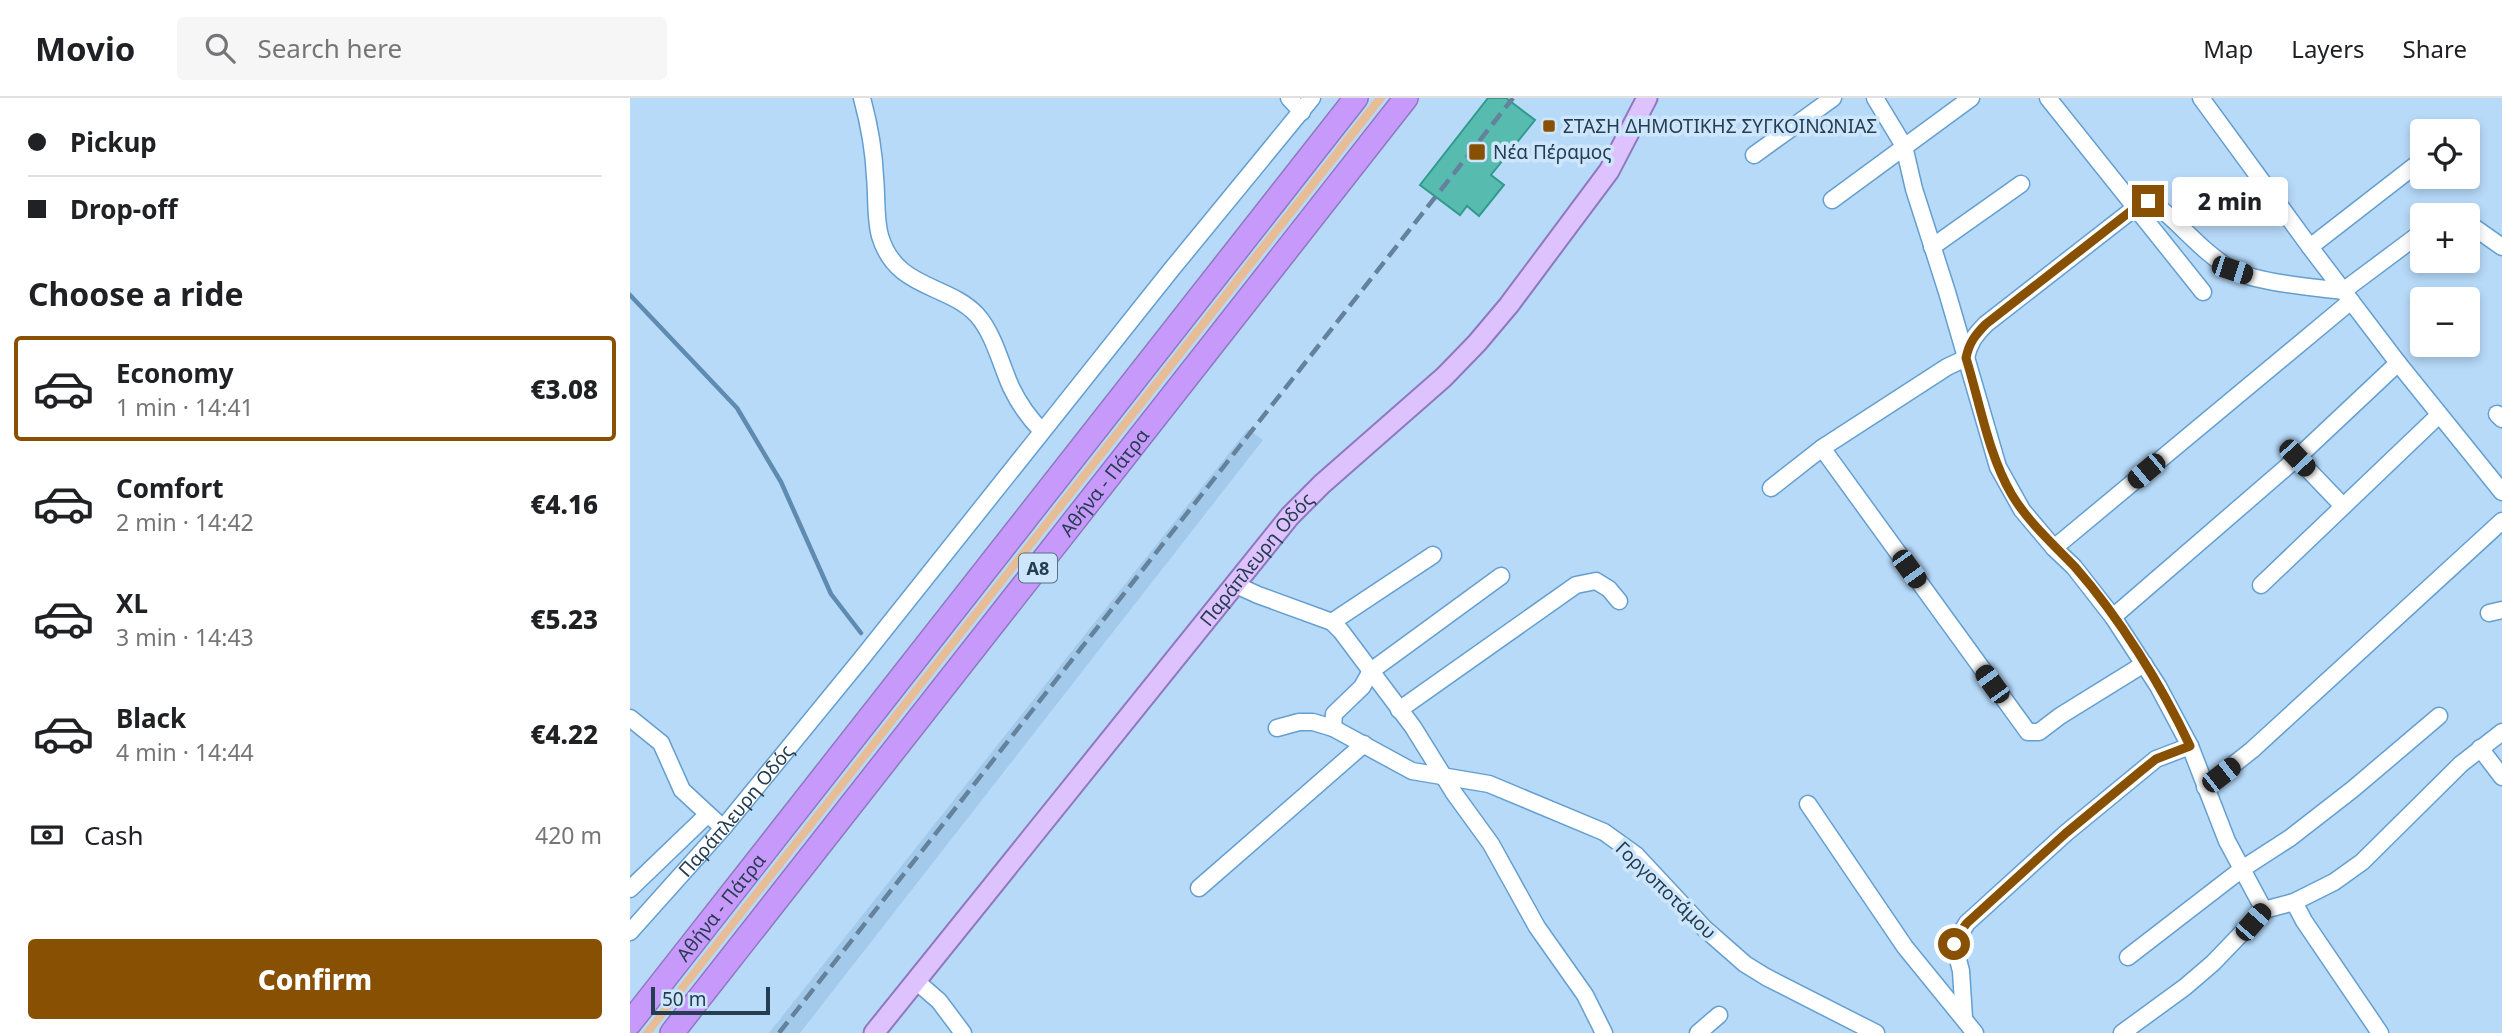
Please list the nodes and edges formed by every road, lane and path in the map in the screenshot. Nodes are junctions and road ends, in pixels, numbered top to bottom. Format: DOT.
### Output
graph roads {
  1 [pos="862,98"];
  2 [pos="1289,98"];
  3 [pos="1312,98"];
  4 [pos="1356,98"];
  5 [pos="1406,98"];
  6 [pos="1647,98"];
  7 [pos="1833,98"];
  8 [pos="1875,98"];
  9 [pos="1971,98"];
  10 [pos="2048,98"];
  11 [pos="2201,98"];
  12 [pos="1302,112"];
  13 [pos="1904,146"];
  14 [pos="1754,155"];
  15 [pos="2410,169"];
  16 [pos="2021,184"];
  17 [pos="1832,200"];
  18 [pos="2136,207"];
  19 [pos="2480,231"];
  20 [pos="2410,242"];
  21 [pos="1932,247"];
  22 [pos="2310,247"];
  23 [pos="2502,247"];
  24 [pos="2203,292"];
  25 [pos="2347,296"];
  26 [pos="1966,358"];
  27 [pos="2398,363"];
  28 [pos="2440,415"];
  29 [pos="1042,431"];
  30 [pos="1822,447"];
  31 [pos="2297,458"];
  32 [pos="1771,488"];
  33 [pos="2502,492"];
  34 [pos="2343,506"];
  35 [pos="2502,521"];
  36 [pos="2054,548"];
  37 [pos="1433,555"];
  38 [pos="1501,576"];
  39 [pos="1234,584"];
  40 [pos="2260,585"];
  41 [pos="1619,601"];
  42 [pos="2113,617"];
  43 [pos="1332,622"];
  44 [pos="2144,664"];
  45 [pos="1371,671"];
  46 [pos="1399,710"];
  47 [pos="2439,716"];
  48 [pos="630,718"];
  49 [pos="1277,728"];
  50 [pos="1333,728"];
  51 [pos="2502,732"];
  52 [pos="1364,744"];
  53 [pos="2190,746"];
  54 [pos="2480,748"];
  55 [pos="1444,775"];
  56 [pos="2502,777"];
  57 [pos="2205,787"];
  58 [pos="1808,804"];
  59 [pos="707,815"];
  60 [pos="723,828"];
  61 [pos="2242,869"];
  62 [pos="630,888"];
  63 [pos="1199,888"];
  64 [pos="2294,902"];
  65 [pos="2264,910"];
  66 [pos="630,932"];
  67 [pos="2128,957"];
  68 [pos="915,981"];
  69 [pos="1719,1015"];
  70 [pos="1964,1018"];
  71 [pos="630,1023"];
  72 [pos="2129,1031"];
  73 [pos="672,1033"];
  74 [pos="874,1033"];
  75 [pos="963,1033"];
  76 [pos="1604,1033"];
  77 [pos="1699,1033"];
  78 [pos="1876,1033"];
  79 [pos="1975,1033"];
  80 [pos="2380,1033"];
  1 -- 29 [label="street"];
  2 -- 12 [label="street"];
  3 -- 12 [label="street, Παράπλευρη Οδός"];
  4 -- 71 [label="highway, Αθήνα - Πάτρα / Α8"];
  5 -- 73 [label="highway, Αθήνα - Πάτρα / Α8"];
  6 -- 39 [label="main road, Παράπλευρη Οδός"];
  7 -- 14 [label="street"];
  8 -- 13 [label="street"];
  9 -- 13 [label="street"];
  10 -- 18 [label="street"];
  11 -- 22 [label="street"];
  12 -- 29 [label="street, Παράπλευρη Οδός"];
  13 -- 17 [label="street"];
  13 -- 21 [label="street"];
  15 -- 22 [label="street"];
  16 -- 21 [label="street"];
  18 -- 24 [label="street"];
  18 -- 25 [label="street"];
  18 -- 26 [label="street"];
  19 -- 23 [label="street"];
  20 -- 25 [label="street"];
  21 -- 26 [label="street"];
  22 -- 25 [label="street"];
  25 -- 27 [label="street"];
  25 -- 36 [label="street"];
  26 -- 30 [label="street"];
  26 -- 36 [label="street"];
  27 -- 28 [label="street"];
  27 -- 31 [label="street"];
  28 -- 33 [label="street"];
  28 -- 34 [label="street"];
  29 -- 60 [label="street, Παράπλευρη Οδός"];
  30 -- 32 [label="street"];
  30 -- 44 [label="street"];
  31 -- 34 [label="street"];
  31 -- 42 [label="street"];
  34 -- 40 [label="street"];
  35 -- 57 [label="street"];
  36 -- 42 [label="street"];
  37 -- 43 [label="street"];
  38 -- 45 [label="street"];
  39 -- 43 [label="street"];
  39 -- 68 [label="main road, Παράπλευρη Οδός"];
  41 -- 46 [label="street"];
  42 -- 44 [label="street"];
  43 -- 45 [label="street"];
  44 -- 53 [label="street"];
  45 -- 46 [label="street"];
  45 -- 50 [label="street"];
  46 -- 55 [label="street"];
  47 -- 61 [label="street"];
  48 -- 59 [label="street"];
  49 -- 50 [label="street, Γοργοποτάμου"];
  50 -- 52 [label="street, Γοργοποτάμου"];
  51 -- 54 [label="street"];
  52 -- 55 [label="street, Γοργοποτάμου"];
  52 -- 63 [label="street"];
  53 -- 57 [label="street"];
  53 -- 70 [label="street"];
  54 -- 56 [label="street"];
  54 -- 64 [label="street"];
  55 -- 76 [label="street"];
  55 -- 78 [label="street, Γοργοποτάμου"];
  57 -- 61 [label="street"];
  58 -- 70 [label="street"];
  59 -- 60 [label="street"];
  59 -- 62 [label="street"];
  60 -- 66 [label="street, Παράπλευρη Οδός"];
  61 -- 65 [label="street"];
  61 -- 67 [label="street"];
  64 -- 65 [label="street"];
  64 -- 80 [label="street"];
  65 -- 72 [label="street"];
  68 -- 74 [label="main road, Παράπλευρη Οδός"];
  68 -- 75 [label="street"];
  69 -- 77 [label="street"];
  70 -- 79 [label="street"];
}
